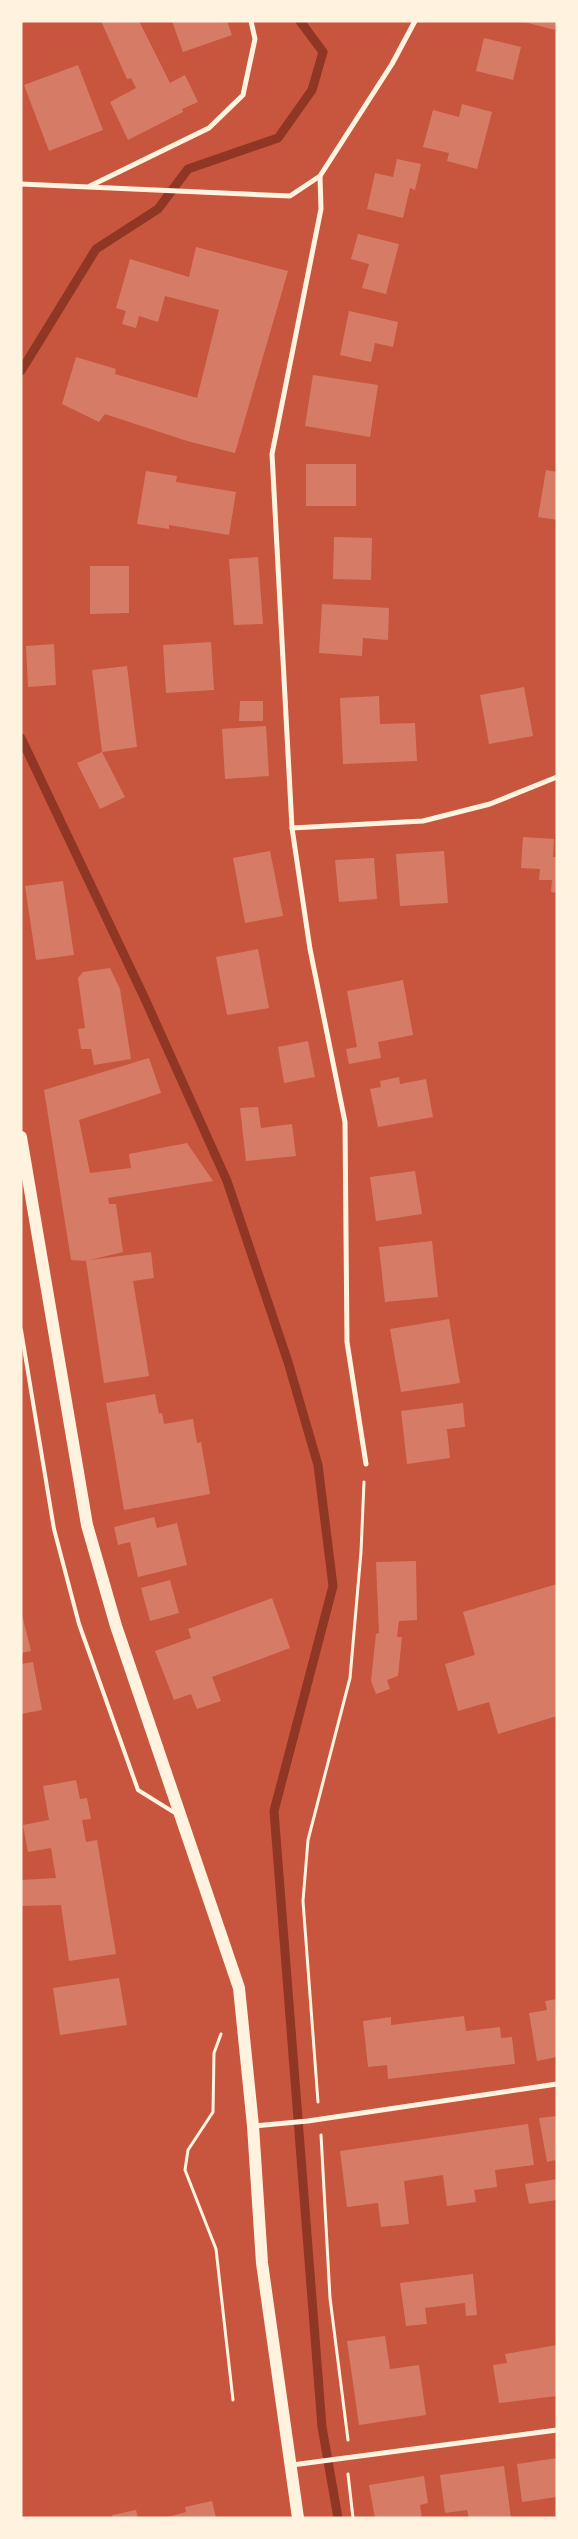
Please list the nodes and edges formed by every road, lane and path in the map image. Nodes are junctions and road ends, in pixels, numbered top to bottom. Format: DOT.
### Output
graph roads {
  1 [pos="252,21"];
  2 [pos="414,21"];
  3 [pos="320,176"];
  4 [pos="21,184"];
  5 [pos="89,186"];
  6 [pos="557,777"];
  7 [pos="292,828"];
  8 [pos="21,1137"];
  9 [pos="21,1330"];
  10 [pos="366,1464"];
  11 [pos="182,1818"];
  12 [pos="225,2025"];
  13 [pos="557,2084"];
  14 [pos="319,2120"];
  15 [pos="253,2126"];
  16 [pos="233,2400"];
  17 [pos="557,2430"];
  18 [pos="348,2457"];
  19 [pos="290,2466"];
  20 [pos="298,2518"];
  21 [pos="353,2518"];
  1 -- 5 [label="street"];
  2 -- 3 [label="street"];
  3 -- 5 [label="street"];
  3 -- 7 [label="street"];
  4 -- 5 [label="street"];
  6 -- 7 [label="street"];
  7 -- 10 [label="street"];
  8 -- 11 [label="main road"];
  9 -- 11 [label="lane"];
  10 -- 14 [label="path"];
  11 -- 15 [label="main road"];
  12 -- 16 [label="path"];
  13 -- 14 [label="street"];
  14 -- 15 [label="street"];
  14 -- 18 [label="path"];
  15 -- 19 [label="main road"];
  17 -- 18 [label="street"];
  18 -- 19 [label="street"];
  18 -- 21 [label="path"];
  19 -- 20 [label="main road"];
}
